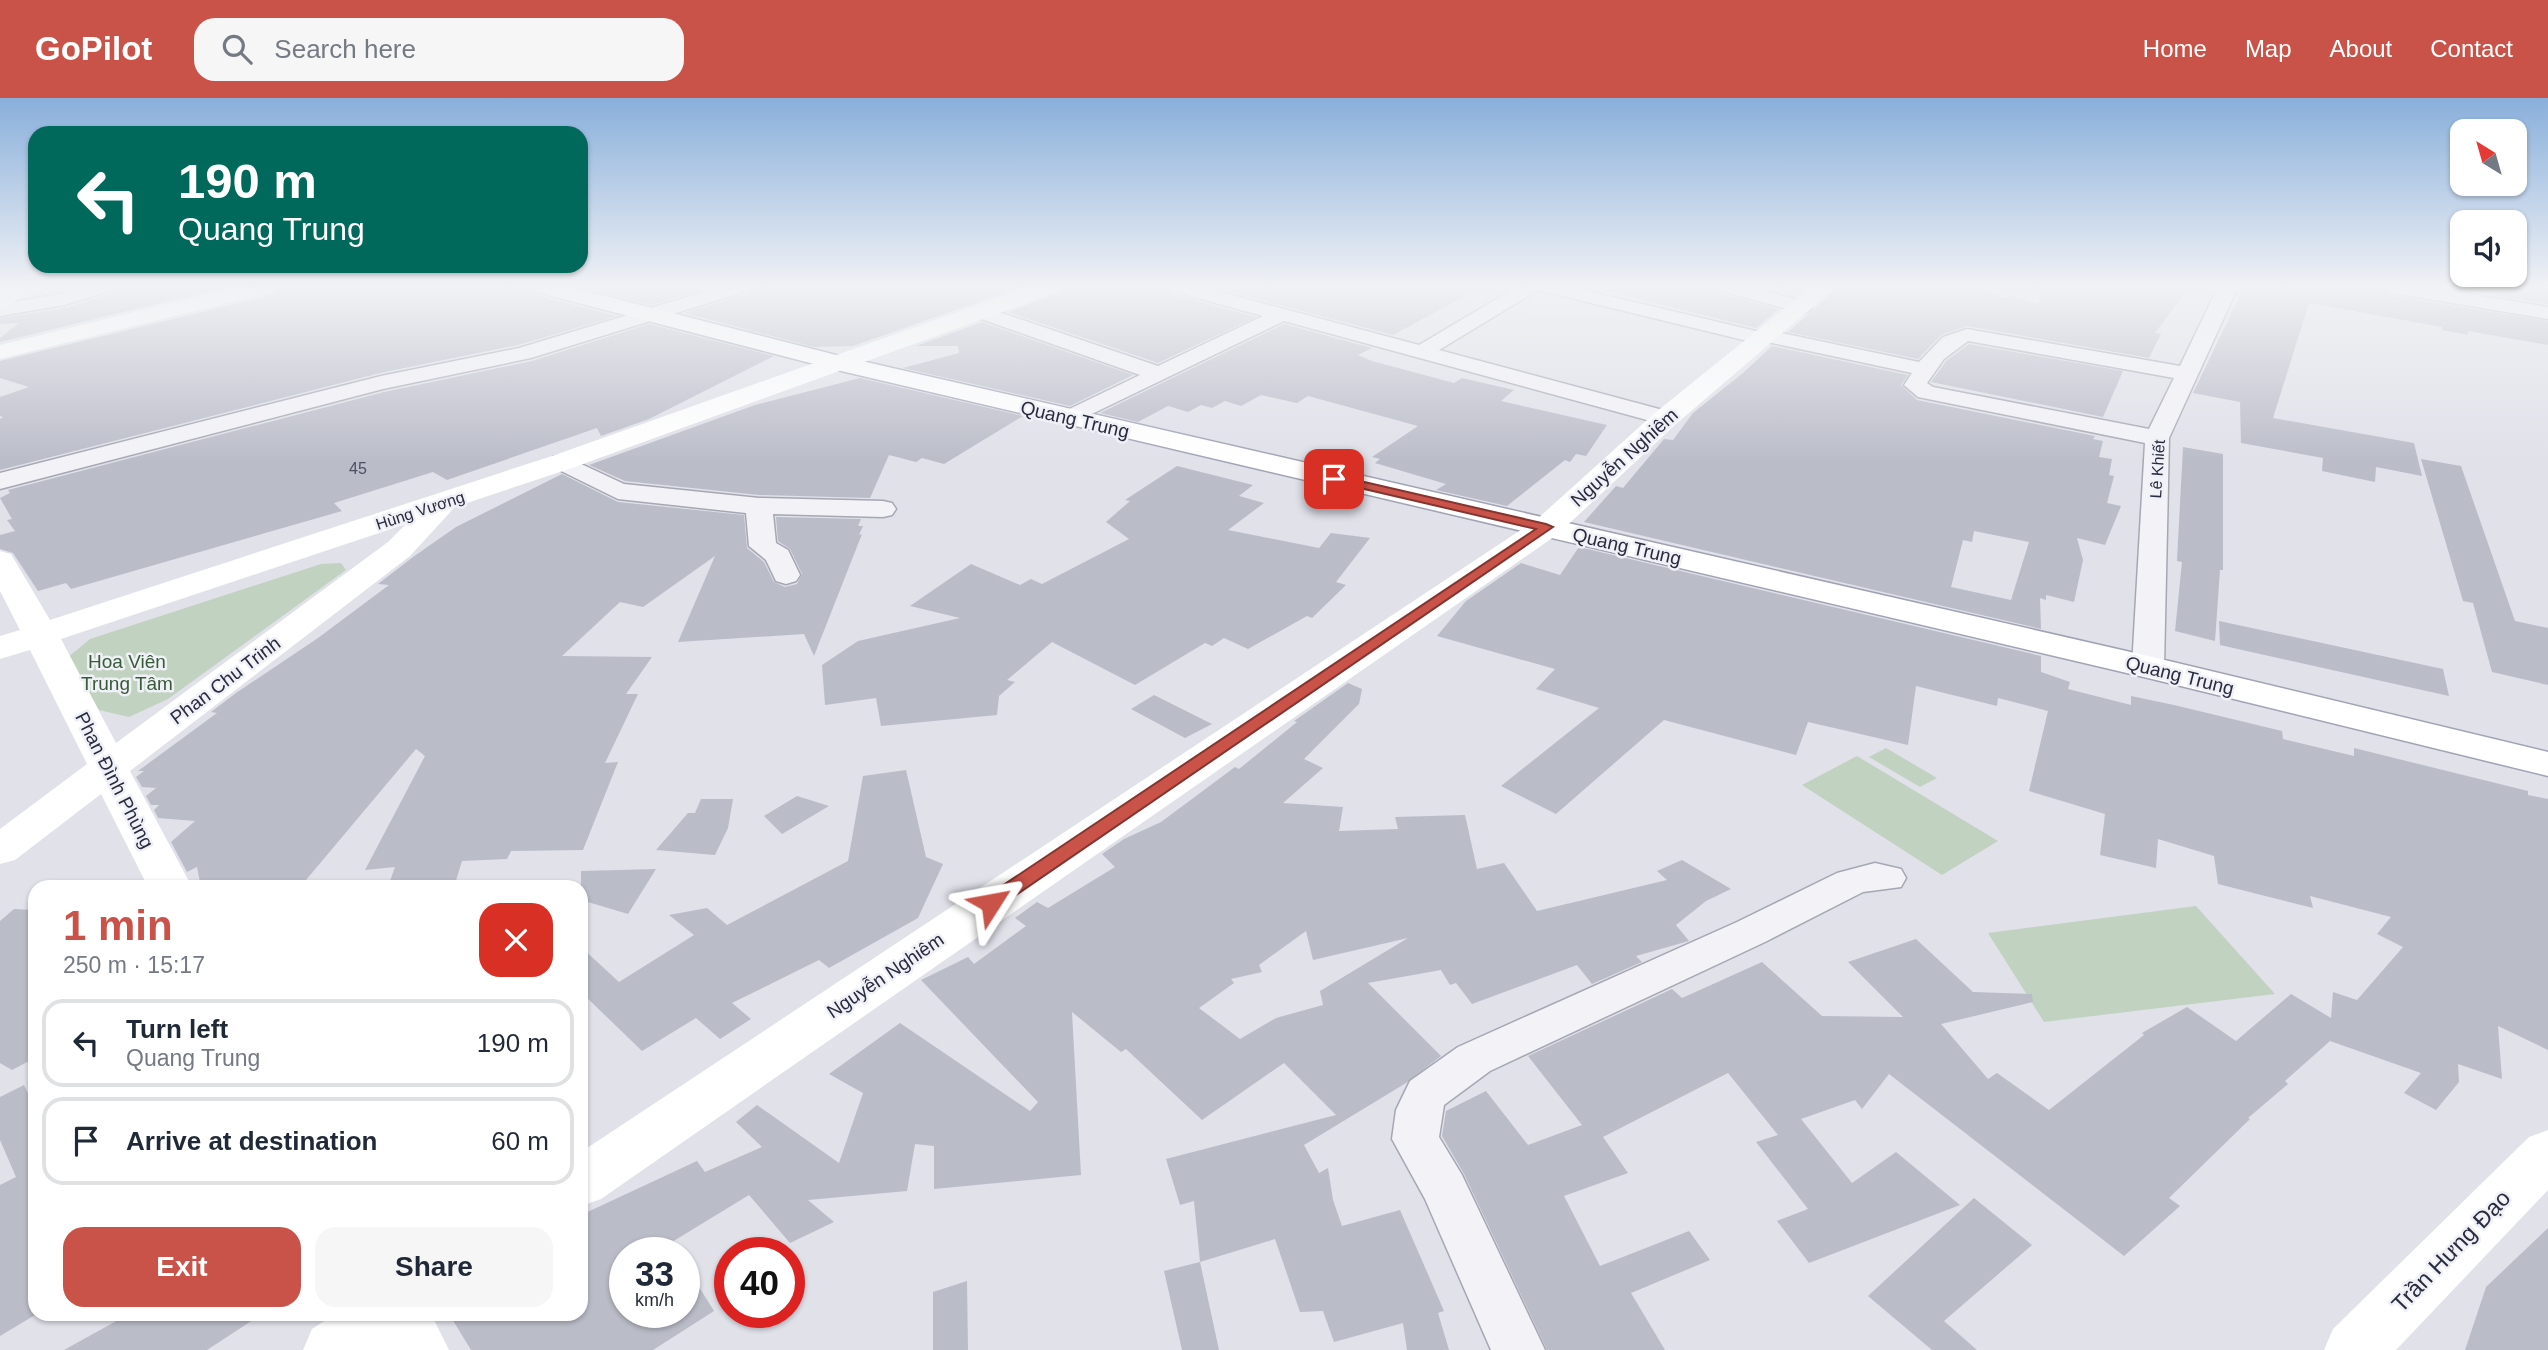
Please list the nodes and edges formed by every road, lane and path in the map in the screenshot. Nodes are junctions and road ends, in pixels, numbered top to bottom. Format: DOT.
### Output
graph roads {
  1 [pos="27,345"];
  2 [pos="549,345"];
  3 [pos="767,345"];
  4 [pos="886,345"];
  5 [pos="1077,345"];
  6 [pos="1218,345"];
  7 [pos="1391,345"];
  8 [pos="1433,345"];
  9 [pos="1754,345"];
  10 [pos="1806,345"];
  11 [pos="1947,345"];
  12 [pos="2026,345"];
  13 [pos="2200,345"];
  14 [pos="0,352"];
  15 [pos="1420,353"];
  16 [pos="837,363"];
  17 [pos="1924,369"];
  18 [pos="1159,374"];
  19 [pos="2187,374"];
  20 [pos="1069,418"];
  21 [pos="1666,418"];
  22 [pos="2157,439"];
  23 [pos="562,463"];
  24 [pos="0,481"];
  25 [pos="444,503"];
  26 [pos="759,506"];
  27 [pos="883,509"];
  28 [pos="1546,527"];
  29 [pos="0,561"];
  30 [pos="786,575"];
  31 [pos="42,633"];
  32 [pos="0,648"];
  33 [pos="2148,667"];
  34 [pos="2548,764"];
  35 [pos="107,769"];
  36 [pos="0,850"];
  37 [pos="1887,877"];
  38 [pos="166,880"];
  39 [pos="2548,1153"];
  40 [pos="588,1177"];
  41 [pos="377,1321"];
  42 [pos="402,1321"];
  43 [pos="334,1350"];
  44 [pos="418,1350"];
  45 [pos="1518,1350"];
  46 [pos="2355,1350"];
  1 -- 14 [label="street"];
  2 -- 24 [label="street"];
  3 -- 16 [label="street, Quang Trung"];
  4 -- 16 [label="street, Hùng Vương"];
  5 -- 18 [label="street"];
  6 -- 18 [label="street"];
  7 -- 15 [label="street"];
  8 -- 15 [label="street"];
  9 -- 21 [label="street, Nguyễn Nghiêm"];
  10 -- 17 [label="street"];
  11 -- 17 [label="street"];
  12 -- 19 [label="street"];
  13 -- 19 [label="street, Lê Khiết"];
  15 -- 21 [label="street"];
  16 -- 20 [label="street, Quang Trung"];
  16 -- 23 [label="street, Hùng Vương"];
  17 -- 22 [label="street"];
  18 -- 20 [label="street"];
  19 -- 22 [label="street, Lê Khiết"];
  20 -- 28 [label="street, Quang Trung"];
  21 -- 28 [label="street, Nguyễn Nghiêm"];
  22 -- 33 [label="street, Lê Khiết"];
  23 -- 25 [label="street, Hùng Vương"];
  23 -- 26 [label="street"];
  25 -- 31 [label="street, Hùng Vương"];
  25 -- 35 [label="street, Phan Chu Trinh"];
  26 -- 27 [label="street"];
  26 -- 30 [label="street"];
  28 -- 33 [label="street, Quang Trung"];
  28 -- 40 [label="street, Nguyễn Nghiêm"];
  29 -- 31 [label="street, Phan Đình Phùng"];
  31 -- 32 [label="street, Hùng Vương"];
  31 -- 35 [label="street, Phan Đình Phùng"];
  33 -- 34 [label="street, Quang Trung"];
  35 -- 36 [label="street, Phan Chu Trinh"];
  35 -- 38 [label="street, Phan Đình Phùng"];
  37 -- 45 [label="street"];
  39 -- 46 [label="street, Trần Hưng Đạo"];
  41 -- 43 [label="street"];
  42 -- 44 [label="street"];
}
